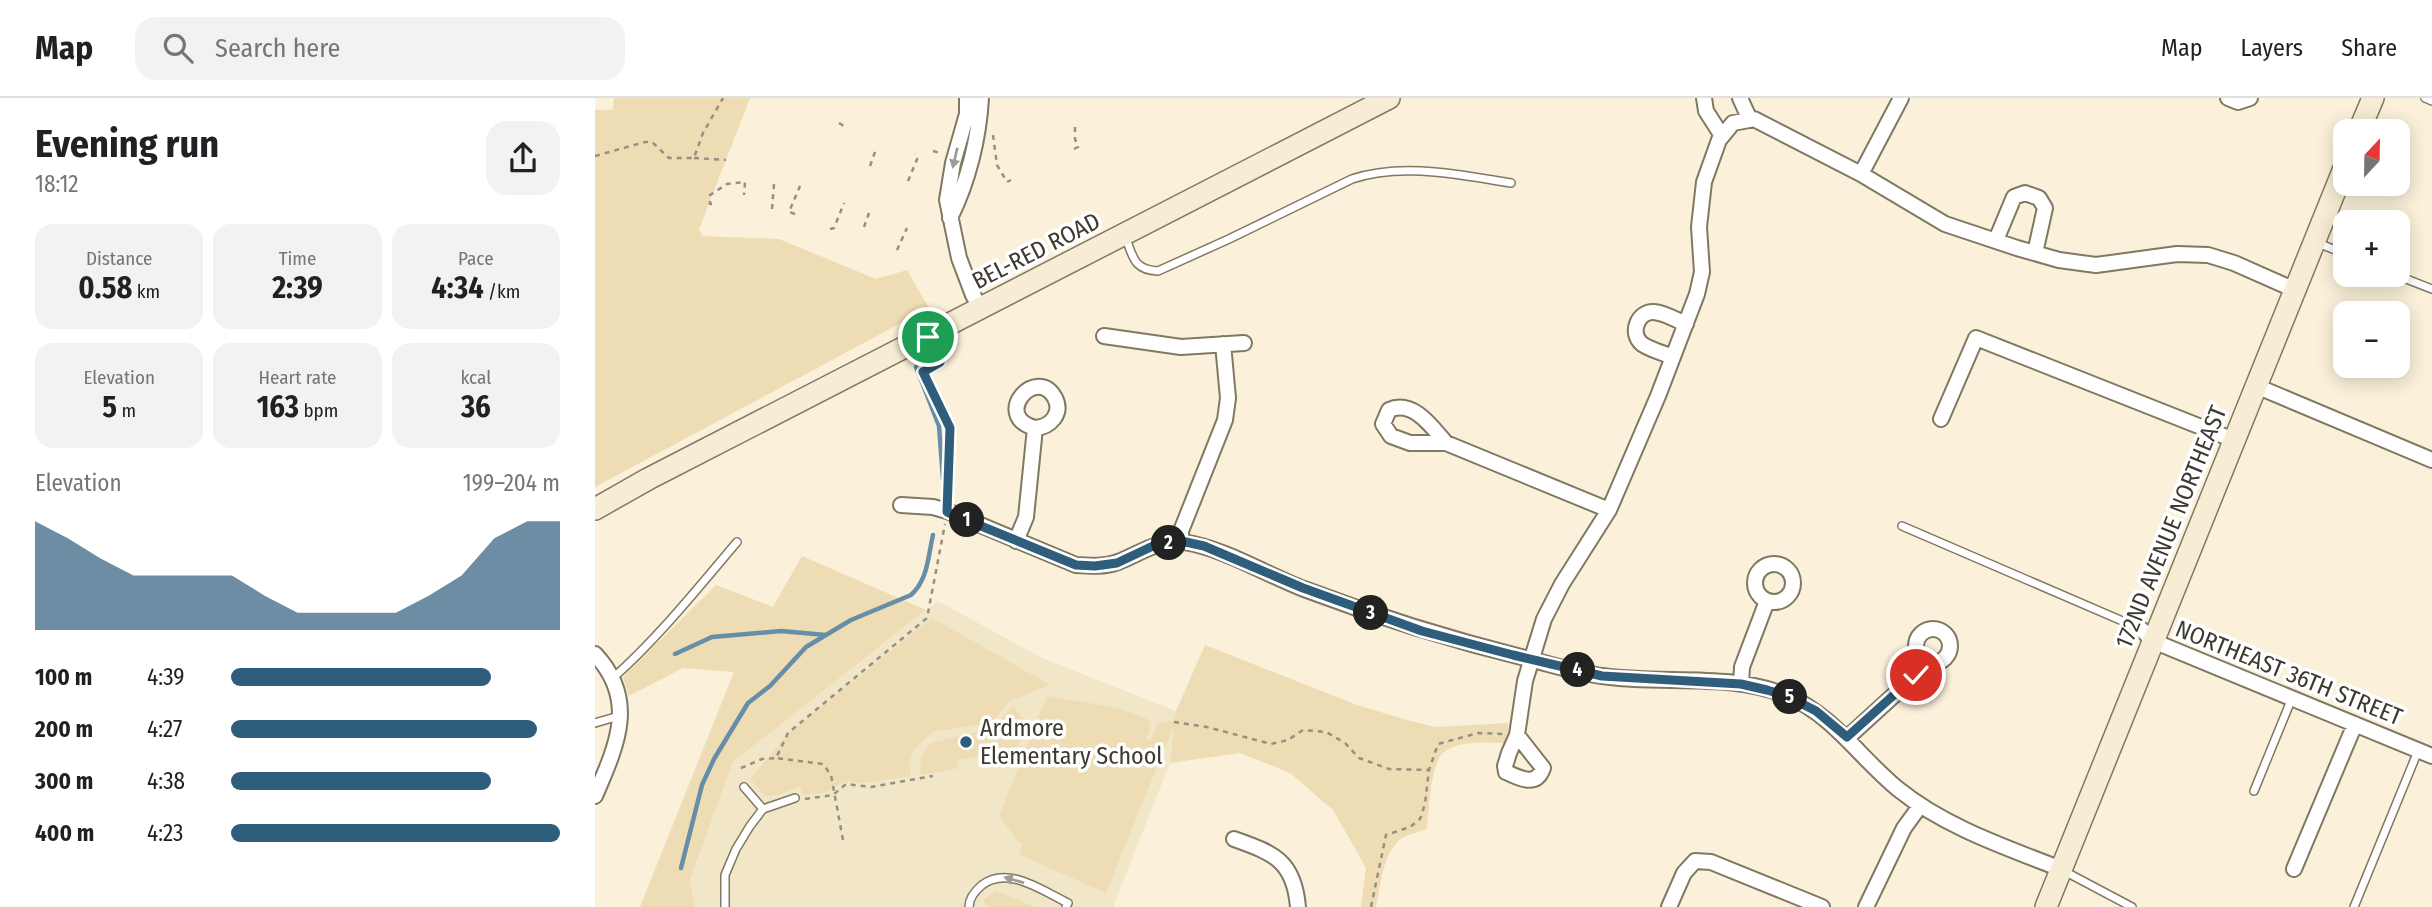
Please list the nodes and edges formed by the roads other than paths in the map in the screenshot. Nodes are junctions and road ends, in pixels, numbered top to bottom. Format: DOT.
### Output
graph roads {
  1 [pos="967,98"];
  2 [pos="1389,98"];
  3 [pos="1704,98"];
  4 [pos="1741,98"];
  5 [pos="1901,98"];
  6 [pos="2228,98"];
  7 [pos="2373,98"];
  8 [pos="2425,98"];
  9 [pos="2248,100"];
  10 [pos="2432,101"];
  11 [pos="976,108"];
  12 [pos="2364,119"];
  13 [pos="1749,120"];
  14 [pos="1722,136"];
  15 [pos="1861,174"];
  16 [pos="1511,183"];
  17 [pos="2333,195"];
  18 [pos="1125,236"];
  19 [pos="1996,240"];
  20 [pos="2314,242"];
  21 [pos="2333,249"];
  22 [pos="2035,253"];
  23 [pos="2410,280"];
  24 [pos="2432,289"];
  25 [pos="2295,290"];
  26 [pos="981,309"];
  27 [pos="1686,324"];
  28 [pos="1104,336"];
  29 [pos="1244,343"];
  30 [pos="1223,344"];
  31 [pos="1673,357"];
  32 [pos="2256,386"];
  33 [pos="1941,419"];
  34 [pos="1035,428"];
  35 [pos="2234,440"];
  36 [pos="1446,443"];
  37 [pos="2432,460"];
  38 [pos="901,505"];
  39 [pos="595,509"];
  40 [pos="1609,510"];
  41 [pos="1902,526"];
  42 [pos="1016,541"];
  43 [pos="1181,541"];
  44 [pos="737,542"];
  45 [pos="1767,601"];
  46 [pos="2147,635"];
  47 [pos="595,654"];
  48 [pos="1531,659"];
  49 [pos="1926,662"];
  50 [pos="613,678"];
  51 [pos="1741,684"];
  52 [pos="2292,698"];
  53 [pos="620,716"];
  54 [pos="595,723"];
  55 [pos="2355,724"];
  56 [pos="1517,734"];
  57 [pos="1847,737"];
  58 [pos="2418,750"];
  59 [pos="2432,756"];
  60 [pos="744,787"];
  61 [pos="2254,792"];
  62 [pos="595,796"];
  63 [pos="795,798"];
  64 [pos="1920,806"];
  65 [pos="763,809"];
  66 [pos="1234,839"];
  67 [pos="2061,869"];
  68 [pos="2294,869"];
  69 [pos="725,907"];
  70 [pos="969,907"];
  71 [pos="1066,907"];
  72 [pos="1298,907"];
  73 [pos="1669,907"];
  74 [pos="1822,907"];
  75 [pos="1866,907"];
  76 [pos="2046,907"];
  77 [pos="2132,907"];
  78 [pos="2354,907"];
  1 -- 11 [label="street"];
  2 -- 18 [label="main road, BEL-RED ROAD"];
  3 -- 14 [label="street"];
  4 -- 13 [label="street"];
  5 -- 15 [label="street"];
  6 -- 9 [label="street"];
  7 -- 12 [label="main road"];
  8 -- 10 [label="lane"];
  11 -- 26 [label="street"];
  13 -- 14 [label="street"];
  13 -- 15 [label="street"];
  14 -- 27 [label="street"];
  15 -- 19 [label="street"];
  16 -- 18 [label="lane"];
  17 -- 20 [label="main road, 172ND AVENUE NORTHEAST"];
  18 -- 26 [label="main road, BEL-RED ROAD"];
  19 -- 22 [label="street"];
  19 -- 22 [label="street"];
  20 -- 21 [label="lane"];
  20 -- 25 [label="main road, 172ND AVENUE NORTHEAST"];
  22 -- 25 [label="street"];
  23 -- 24 [label="lane"];
  25 -- 32 [label="main road, 172ND AVENUE NORTHEAST"];
  26 -- 39 [label="main road, BEL-RED ROAD"];
  27 -- 31 [label="street"];
  27 -- 31 [label="street"];
  28 -- 30 [label="street"];
  29 -- 30 [label="street"];
  30 -- 43 [label="street"];
  31 -- 40 [label="street"];
  32 -- 35 [label="main road, 172ND AVENUE NORTHEAST"];
  32 -- 37 [label="street"];
  33 -- 35 [label="street"];
  34 -- 42 [label="street"];
  35 -- 46 [label="main road, 172ND AVENUE NORTHEAST"];
  36 -- 40 [label="street"];
  38 -- 42 [label="street"];
  40 -- 48 [label="street"];
  41 -- 46 [label="lane, NORTHEAST 36TH STREET"];
  42 -- 43 [label="street"];
  43 -- 48 [label="street"];
  44 -- 50 [label="lane"];
  45 -- 51 [label="street"];
  46 -- 52 [label="street, NORTHEAST 36TH STREET"];
  46 -- 67 [label="main road, 172ND AVENUE NORTHEAST"];
  47 -- 50 [label="street"];
  48 -- 51 [label="street"];
  48 -- 56 [label="street"];
  49 -- 57 [label="street"];
  50 -- 53 [label="street"];
  51 -- 57 [label="street"];
  52 -- 55 [label="street, NORTHEAST 36TH STREET"];
  52 -- 61 [label="lane"];
  53 -- 54 [label="lane"];
  53 -- 62 [label="street"];
  55 -- 58 [label="street, NORTHEAST 36TH STREET"];
  55 -- 68 [label="street"];
  57 -- 64 [label="street"];
  58 -- 59 [label="street, NORTHEAST 36TH STREET"];
  58 -- 78 [label="lane"];
  60 -- 65 [label="lane"];
  63 -- 65 [label="lane"];
  64 -- 67 [label="street"];
  64 -- 75 [label="street"];
  65 -- 69 [label="lane"];
  66 -- 72 [label="street"];
  67 -- 76 [label="main road, 172ND AVENUE NORTHEAST"];
  67 -- 77 [label="lane"];
  71 -- 70 [label="lane, one-way"];
  73 -- 74 [label="street"];
}
